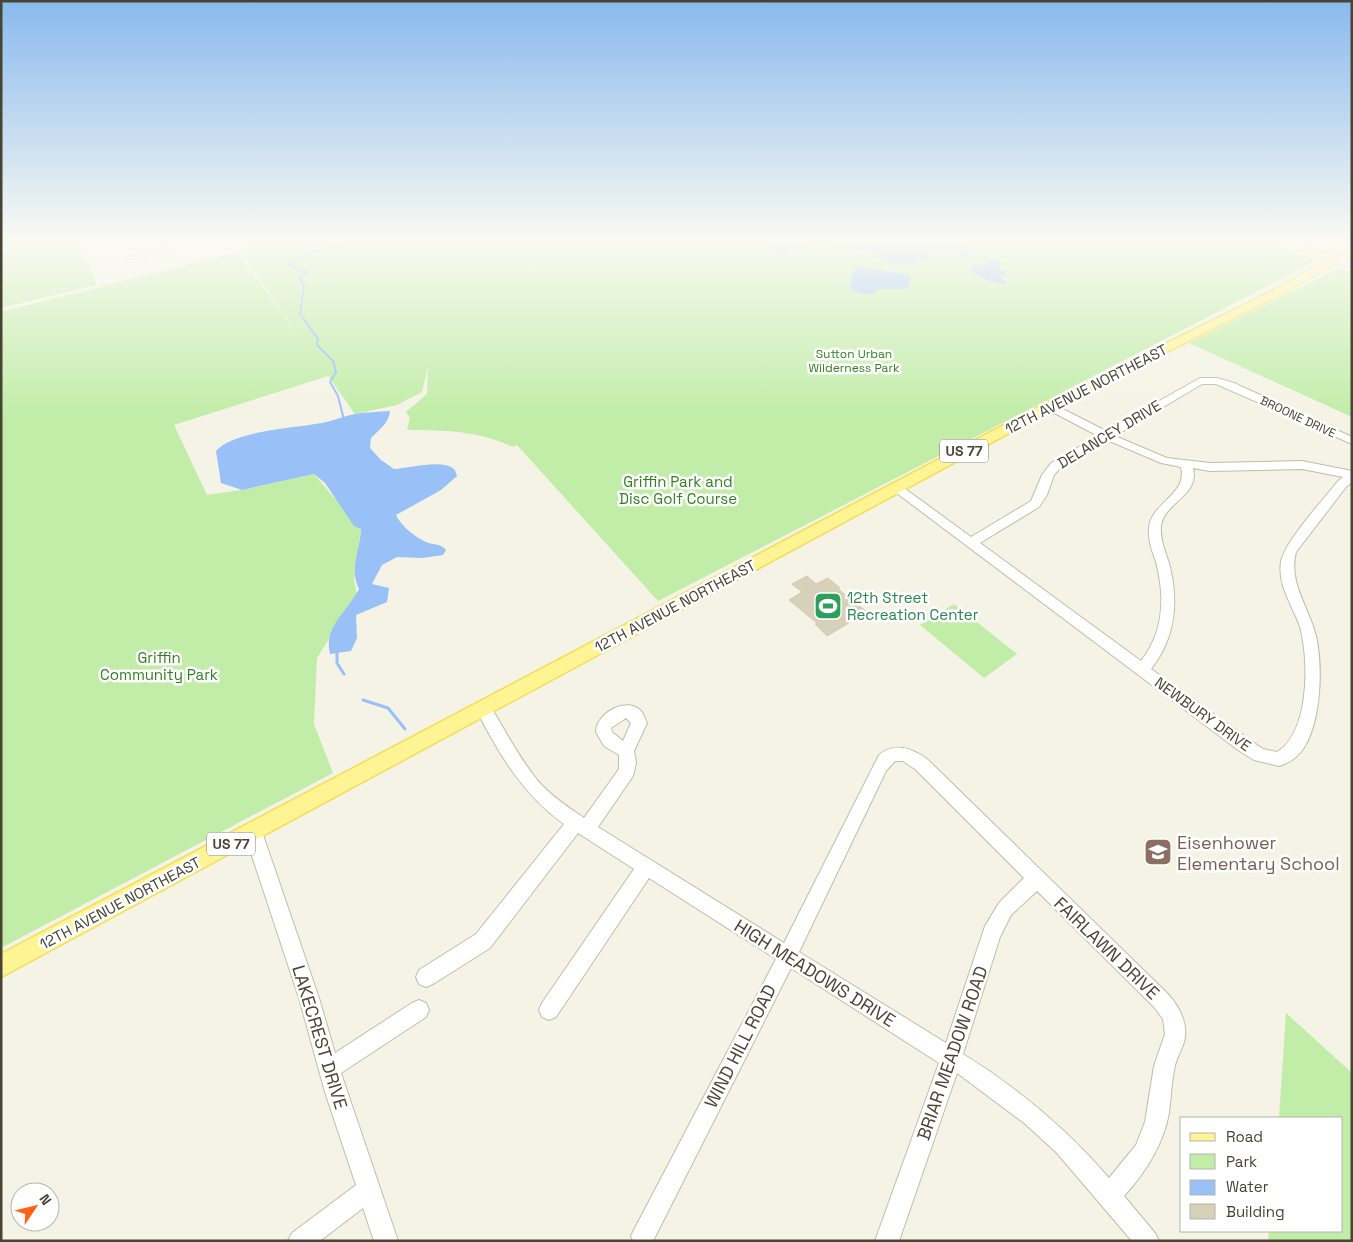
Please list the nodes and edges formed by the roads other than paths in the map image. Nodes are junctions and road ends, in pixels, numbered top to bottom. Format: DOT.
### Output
graph roads {
  1 [pos="1266,298"];
  2 [pos="1244,392"];
  3 [pos="1053,404"];
  4 [pos="1106,436"];
  5 [pos="1352,441"];
  6 [pos="1186,465"];
  7 [pos="1352,476"];
  8 [pos="896,488"];
  9 [pos="971,544"];
  10 [pos="1148,562"];
  11 [pos="1162,564"];
  12 [pos="1142,670"];
  13 [pos="484,709"];
  14 [pos="626,751"];
  15 [pos="894,753"];
  16 [pos="581,826"];
  17 [pos="253,832"];
  18 [pos="646,867"];
  19 [pos="1036,879"];
  20 [pos="786,955"];
  21 [pos="1,966"];
  22 [pos="426,977"];
  23 [pos="419,1010"];
  24 [pos="550,1010"];
  25 [pos="951,1058"];
  26 [pos="330,1068"];
  27 [pos="370,1189"];
  28 [pos="1109,1196"];
  29 [pos="643,1236"];
  30 [pos="300,1241"];
  31 [pos="386,1241"];
  32 [pos="887,1241"];
  33 [pos="1147,1241"];
  1 -- 3 [label="main road, 12TH AVENUE NORTHEAST / US 77"];
  2 -- 4 [label="street, DELANCEY DRIVE"];
  2 -- 5 [label="street, BROONE DRIVE"];
  3 -- 4 [label="street"];
  3 -- 8 [label="main road, 12TH AVENUE NORTHEAST / US 77"];
  4 -- 6 [label="street"];
  4 -- 9 [label="street, DELANCEY DRIVE"];
  6 -- 7 [label="street"];
  6 -- 11 [label="street"];
  7 -- 12 [label="street, NEWBURY DRIVE"];
  8 -- 9 [label="street, NEWBURY DRIVE"];
  8 -- 13 [label="main road, 12TH AVENUE NORTHEAST / US 77"];
  9 -- 12 [label="street, NEWBURY DRIVE"];
  10 -- 11 [label="street"];
  11 -- 12 [label="street"];
  13 -- 16 [label="street, HIGH MEADOWS DRIVE"];
  13 -- 17 [label="main road, 12TH AVENUE NORTHEAST / US 77"];
  14 -- 16 [label="street"];
  15 -- 19 [label="street, FAIRLAWN DRIVE"];
  15 -- 20 [label="street, WIND HILL ROAD"];
  16 -- 18 [label="street, HIGH MEADOWS DRIVE"];
  16 -- 22 [label="street"];
  17 -- 21 [label="main road, 12TH AVENUE NORTHEAST / US 77"];
  17 -- 26 [label="street, LAKECREST DRIVE"];
  18 -- 20 [label="street, HIGH MEADOWS DRIVE"];
  18 -- 24 [label="street"];
  19 -- 25 [label="street, BRIAR MEADOW ROAD"];
  19 -- 28 [label="street, FAIRLAWN DRIVE"];
  20 -- 25 [label="street, HIGH MEADOWS DRIVE"];
  20 -- 29 [label="street, WIND HILL ROAD"];
  23 -- 26 [label="street"];
  25 -- 28 [label="street, HIGH MEADOWS DRIVE"];
  25 -- 32 [label="street, BRIAR MEADOW ROAD"];
  26 -- 27 [label="street, LAKECREST DRIVE"];
  27 -- 30 [label="street"];
  27 -- 31 [label="street, LAKECREST DRIVE"];
  28 -- 33 [label="street, HIGH MEADOWS DRIVE"];
}
